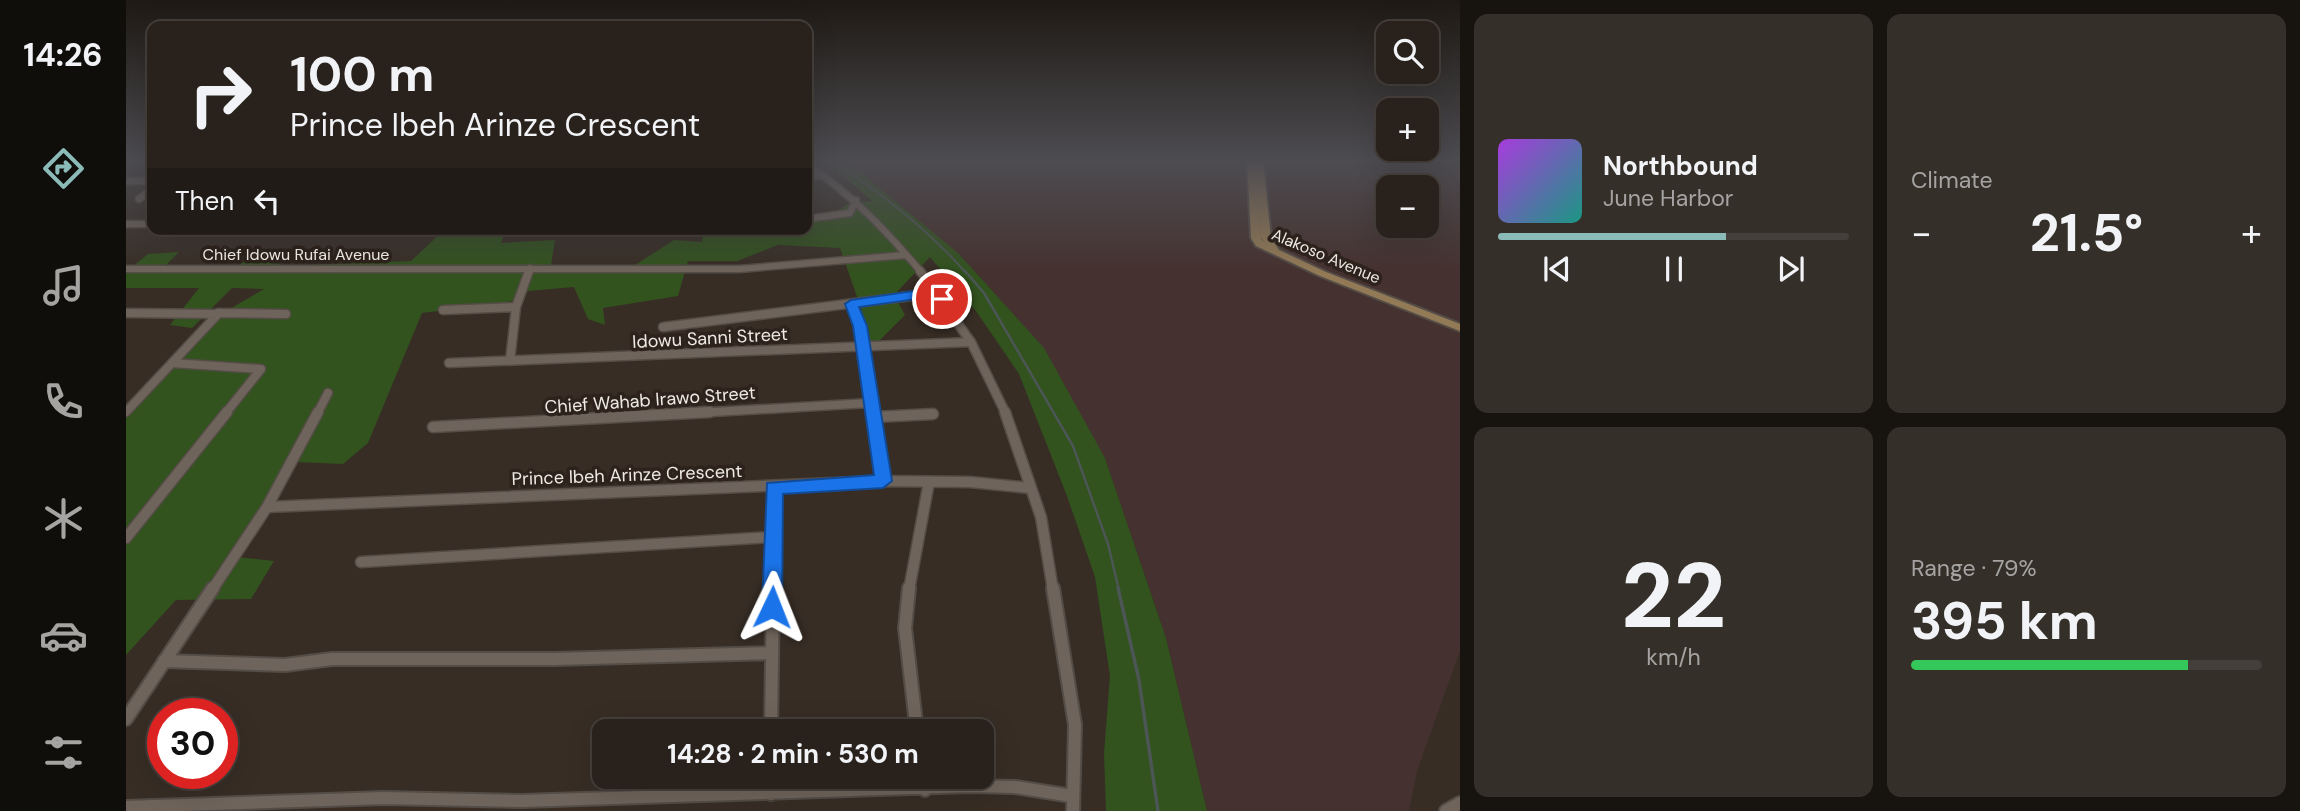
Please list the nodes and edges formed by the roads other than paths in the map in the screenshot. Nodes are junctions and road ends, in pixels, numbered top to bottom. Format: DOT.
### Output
graph roads {
  1 [pos="853,198"];
  2 [pos="1253,198"];
  3 [pos="1262,198"];
  4 [pos="856,200"];
  5 [pos="812,218"];
  6 [pos="126,224"];
  7 [pos="147,224"];
  8 [pos="906,255"];
  9 [pos="530,268"];
  10 [pos="126,269"];
  11 [pos="934,292"];
  12 [pos="851,304"];
  13 [pos="516,307"];
  14 [pos="443,310"];
  15 [pos="217,313"];
  16 [pos="286,314"];
  17 [pos="128,315"];
  18 [pos="1460,326"];
  19 [pos="663,327"];
  20 [pos="971,342"];
  21 [pos="861,348"];
  22 [pos="510,361"];
  23 [pos="172,363"];
  24 [pos="449,363"];
  25 [pos="328,393"];
  26 [pos="870,403"];
  27 [pos="126,412"];
  28 [pos="933,414"];
  29 [pos="875,417"];
  30 [pos="433,427"];
  31 [pos="883,481"];
  32 [pos="929,482"];
  33 [pos="774,488"];
  34 [pos="1030,488"];
  35 [pos="267,507"];
  36 [pos="774,537"];
  37 [pos="126,538"];
  38 [pos="361,562"];
  39 [pos="771,653"];
  40 [pos="164,661"];
  41 [pos="126,719"];
  42 [pos="771,719"];
  43 [pos="916,719"];
  44 [pos="994,786"];
  45 [pos="771,789"];
  46 [pos="841,789"];
  47 [pos="771,794"];
  48 [pos="1460,803"];
  49 [pos="1072,804"];
  50 [pos="126,807"];
  51 [pos="1446,811"];
  1 -- 4 [label="street"];
  2 -- 18 [label="street, Alakoso Avenue"];
  3 -- 18 [label="street, Alakoso Avenue"];
  4 -- 5 [label="street"];
  4 -- 8 [label="street"];
  6 -- 7 [label="street"];
  8 -- 9 [label="street, Chief Idowu Rufai Avenue"];
  8 -- 11 [label="street"];
  9 -- 10 [label="street, Chief Idowu Rufai Avenue"];
  9 -- 13 [label="street"];
  11 -- 12 [label="street"];
  11 -- 20 [label="street"];
  12 -- 19 [label="street"];
  12 -- 21 [label="street"];
  13 -- 14 [label="street"];
  13 -- 22 [label="street"];
  15 -- 16 [label="street"];
  15 -- 17 [label="street"];
  15 -- 23 [label="street"];
  20 -- 21 [label="street, Idowu Sanni Street"];
  20 -- 34 [label="street"];
  21 -- 22 [label="street, Idowu Sanni Street"];
  21 -- 26 [label="street"];
  22 -- 24 [label="street, Idowu Sanni Street"];
  23 -- 27 [label="street"];
  23 -- 37 [label="street"];
  25 -- 35 [label="street"];
  26 -- 29 [label="street"];
  26 -- 30 [label="street, Chief Wahab Irawo Street"];
  28 -- 29 [label="street"];
  29 -- 31 [label="street"];
  31 -- 32 [label="street, Prince Ibeh Arinze Crescent"];
  31 -- 33 [label="street, Prince Ibeh Arinze Crescent"];
  32 -- 34 [label="street, Prince Ibeh Arinze Crescent"];
  32 -- 43 [label="street"];
  33 -- 35 [label="street, Prince Ibeh Arinze Crescent"];
  33 -- 36 [label="street"];
  34 -- 49 [label="street"];
  35 -- 40 [label="street"];
  36 -- 38 [label="street"];
  36 -- 39 [label="street"];
  39 -- 40 [label="street"];
  39 -- 42 [label="street"];
  40 -- 41 [label="street"];
  44 -- 49 [label="street"];
  45 -- 47 [label="street"];
  46 -- 47 [label="street"];
  47 -- 50 [label="street"];
  48 -- 51 [label="street"];
}
